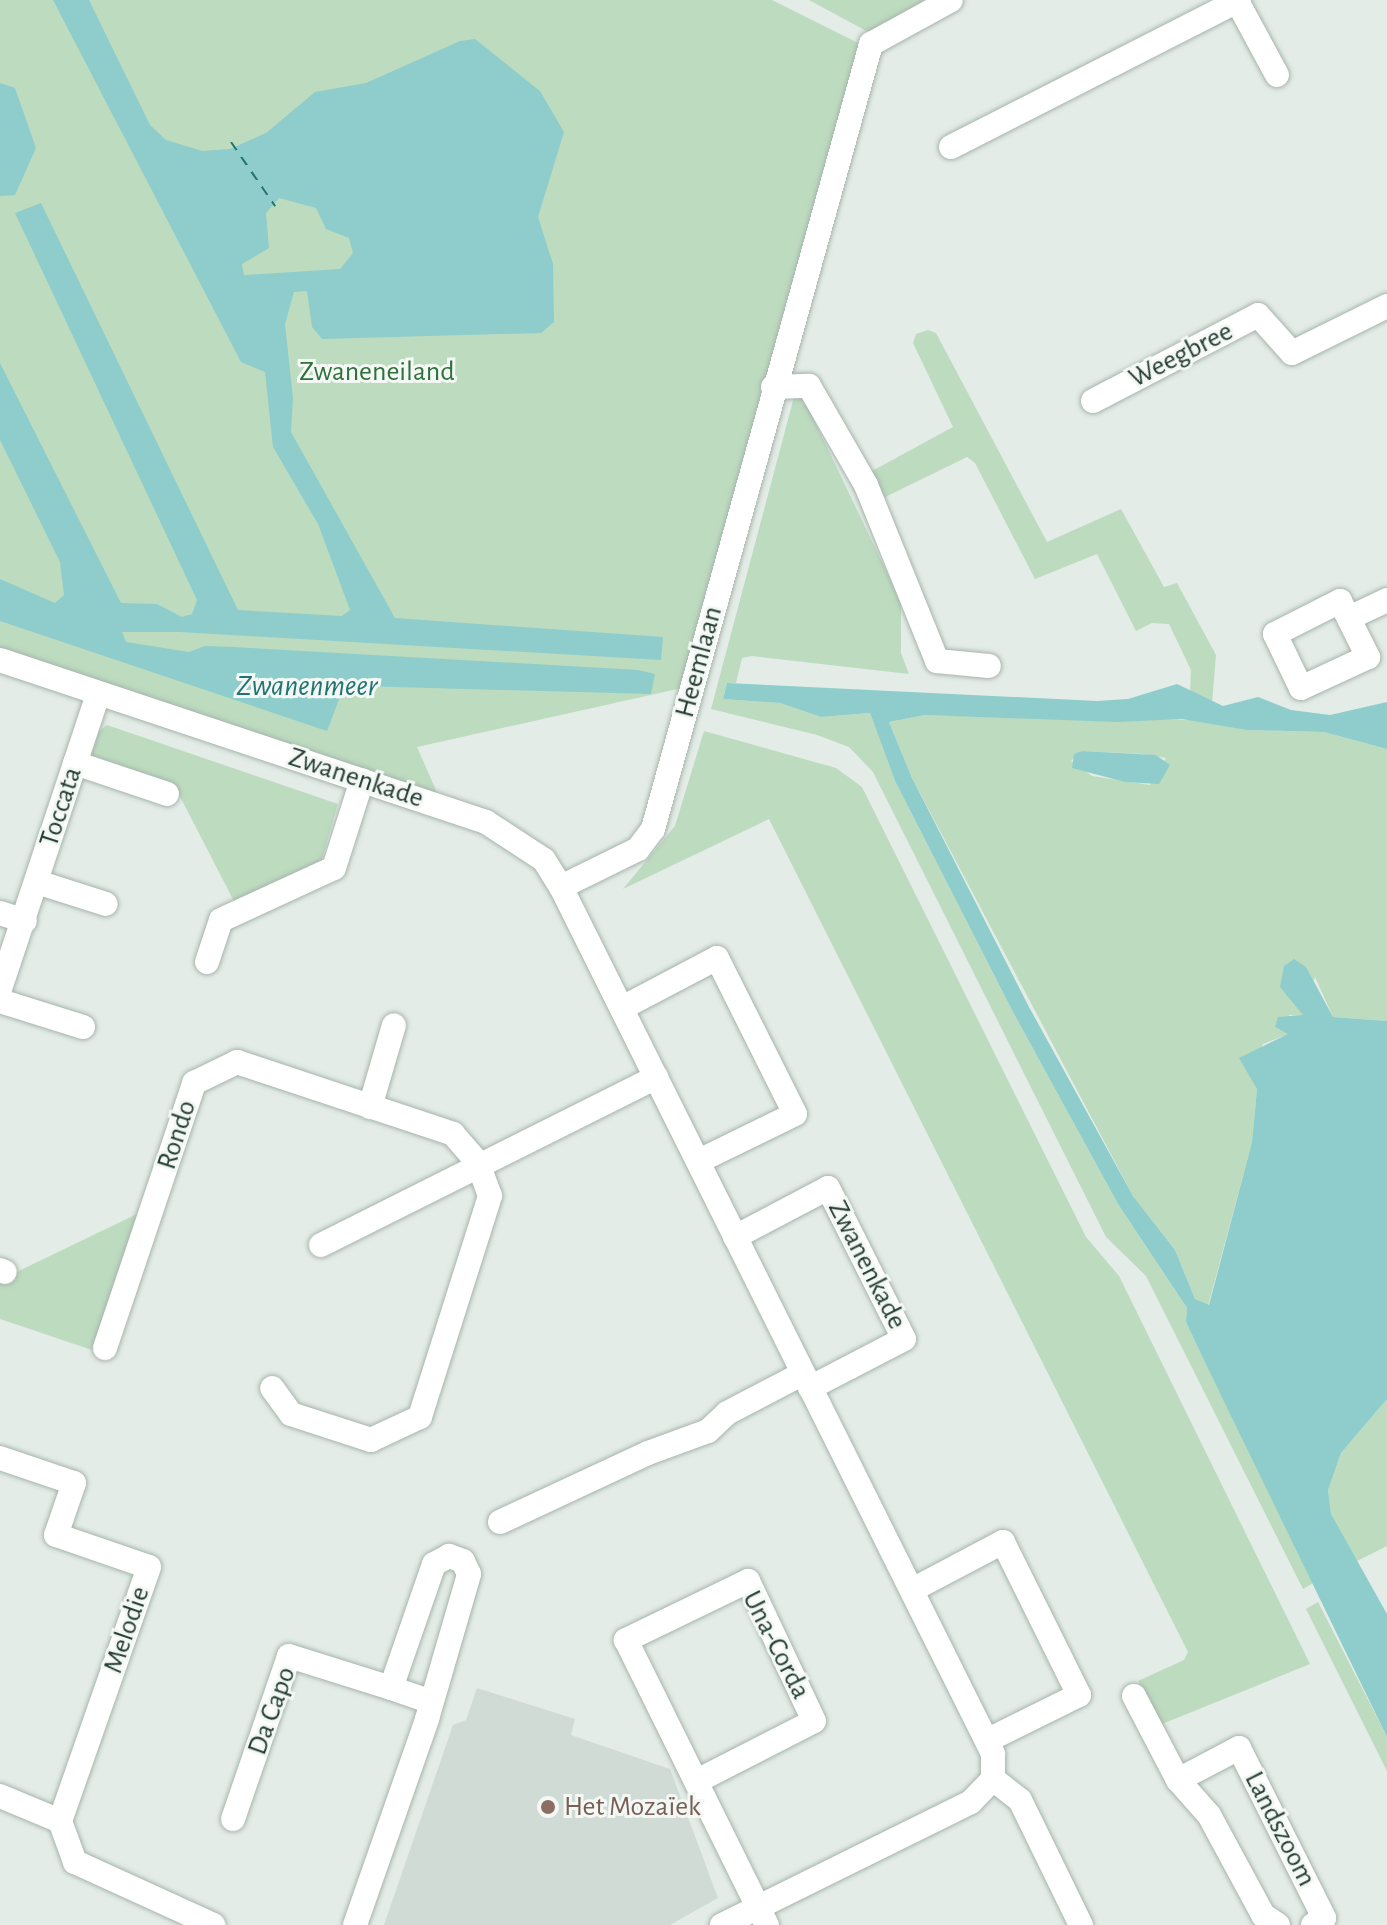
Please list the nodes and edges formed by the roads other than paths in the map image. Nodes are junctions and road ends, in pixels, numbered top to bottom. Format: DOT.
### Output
graph roads {
  1 [pos="951,0"];
  2 [pos="1238,0"];
  3 [pos="1277,75"];
  4 [pos="951,147"];
  5 [pos="1387,306"];
  6 [pos="773,387"];
  7 [pos="1093,401"];
  8 [pos="1387,600"];
  9 [pos="1349,618"];
  10 [pos="0,660"];
  11 [pos="989,666"];
  12 [pos="98,694"];
  13 [pos="75,763"];
  14 [pos="362,780"];
  15 [pos="167,794"];
  16 [pos="37,882"];
  17 [pos="561,887"];
  18 [pos="106,904"];
  19 [pos="0,913"];
  20 [pos="25,921"];
  21 [pos="207,962"];
  22 [pos="0,989"];
  23 [pos="0,1001"];
  24 [pos="622,1008"];
  25 [pos="394,1025"];
  26 [pos="83,1027"];
  27 [pos="656,1077"];
  28 [pos="370,1107"];
  29 [pos="699,1161"];
  30 [pos="478,1163"];
  31 [pos="735,1237"];
  32 [pos="321,1245"];
  33 [pos="105,1348"];
  34 [pos="806,1381"];
  35 [pos="272,1388"];
  36 [pos="0,1458"];
  37 [pos="500,1522"];
  38 [pos="912,1590"];
  39 [pos="391,1688"];
  40 [pos="1134,1696"];
  41 [pos="428,1701"];
  42 [pos="988,1740"];
  43 [pos="993,1779"];
  44 [pos="1178,1780"];
  45 [pos="697,1781"];
  46 [pos="0,1796"];
  47 [pos="233,1819"];
  48 [pos="60,1821"];
  49 [pos="762,1916"];
  50 [pos="213,1925"];
  51 [pos="355,1925"];
  52 [pos="722,1925"];
  53 [pos="1081,1925"];
  54 [pos="1278,1925"];
  55 [pos="1313,1925"];
  1 -- 6 [label="street, Heemlaan"];
  2 -- 3 [label="street"];
  2 -- 4 [label="street"];
  5 -- 7 [label="street, Weegbree"];
  6 -- 11 [label="street"];
  6 -- 17 [label="street, Heemlaan"];
  8 -- 9 [label="street"];
  10 -- 12 [label="street, Zwanenkade"];
  12 -- 13 [label="street, Toccata"];
  12 -- 14 [label="street, Zwanenkade"];
  13 -- 15 [label="street"];
  13 -- 16 [label="street, Toccata"];
  14 -- 17 [label="street, Zwanenkade"];
  14 -- 21 [label="street"];
  16 -- 18 [label="street"];
  16 -- 20 [label="street, Toccata"];
  17 -- 24 [label="street, Zwanenkade"];
  19 -- 20 [label="street"];
  20 -- 22 [label="street, Toccata"];
  23 -- 26 [label="street"];
  24 -- 27 [label="street, Zwanenkade"];
  24 -- 29 [label="street"];
  25 -- 28 [label="street"];
  27 -- 29 [label="street, Zwanenkade"];
  27 -- 30 [label="street"];
  28 -- 30 [label="street, Rondo"];
  28 -- 33 [label="street, Rondo"];
  29 -- 31 [label="street, Zwanenkade"];
  30 -- 32 [label="street"];
  30 -- 35 [label="street, Rondo"];
  31 -- 34 [label="street, Zwanenkade"];
  31 -- 34 [label="street, Zwanenkade"];
  34 -- 37 [label="street"];
  34 -- 38 [label="street, Zwanenkade"];
  36 -- 48 [label="street, Melodie"];
  38 -- 42 [label="street, Zwanenkade"];
  38 -- 42 [label="street"];
  39 -- 41 [label="street, Da Capo"];
  39 -- 41 [label="street"];
  39 -- 47 [label="street, Da Capo"];
  40 -- 44 [label="street, Landszoom"];
  41 -- 51 [label="street"];
  42 -- 43 [label="street, Zwanenkade"];
  43 -- 49 [label="street"];
  43 -- 53 [label="street"];
  44 -- 54 [label="street, Landszoom"];
  44 -- 55 [label="street, Landszoom"];
  45 -- 45 [label="street, Una-Corda"];
  45 -- 49 [label="street, Una-Corda"];
  46 -- 48 [label="street"];
  48 -- 50 [label="street"];
  49 -- 52 [label="street"];
}
